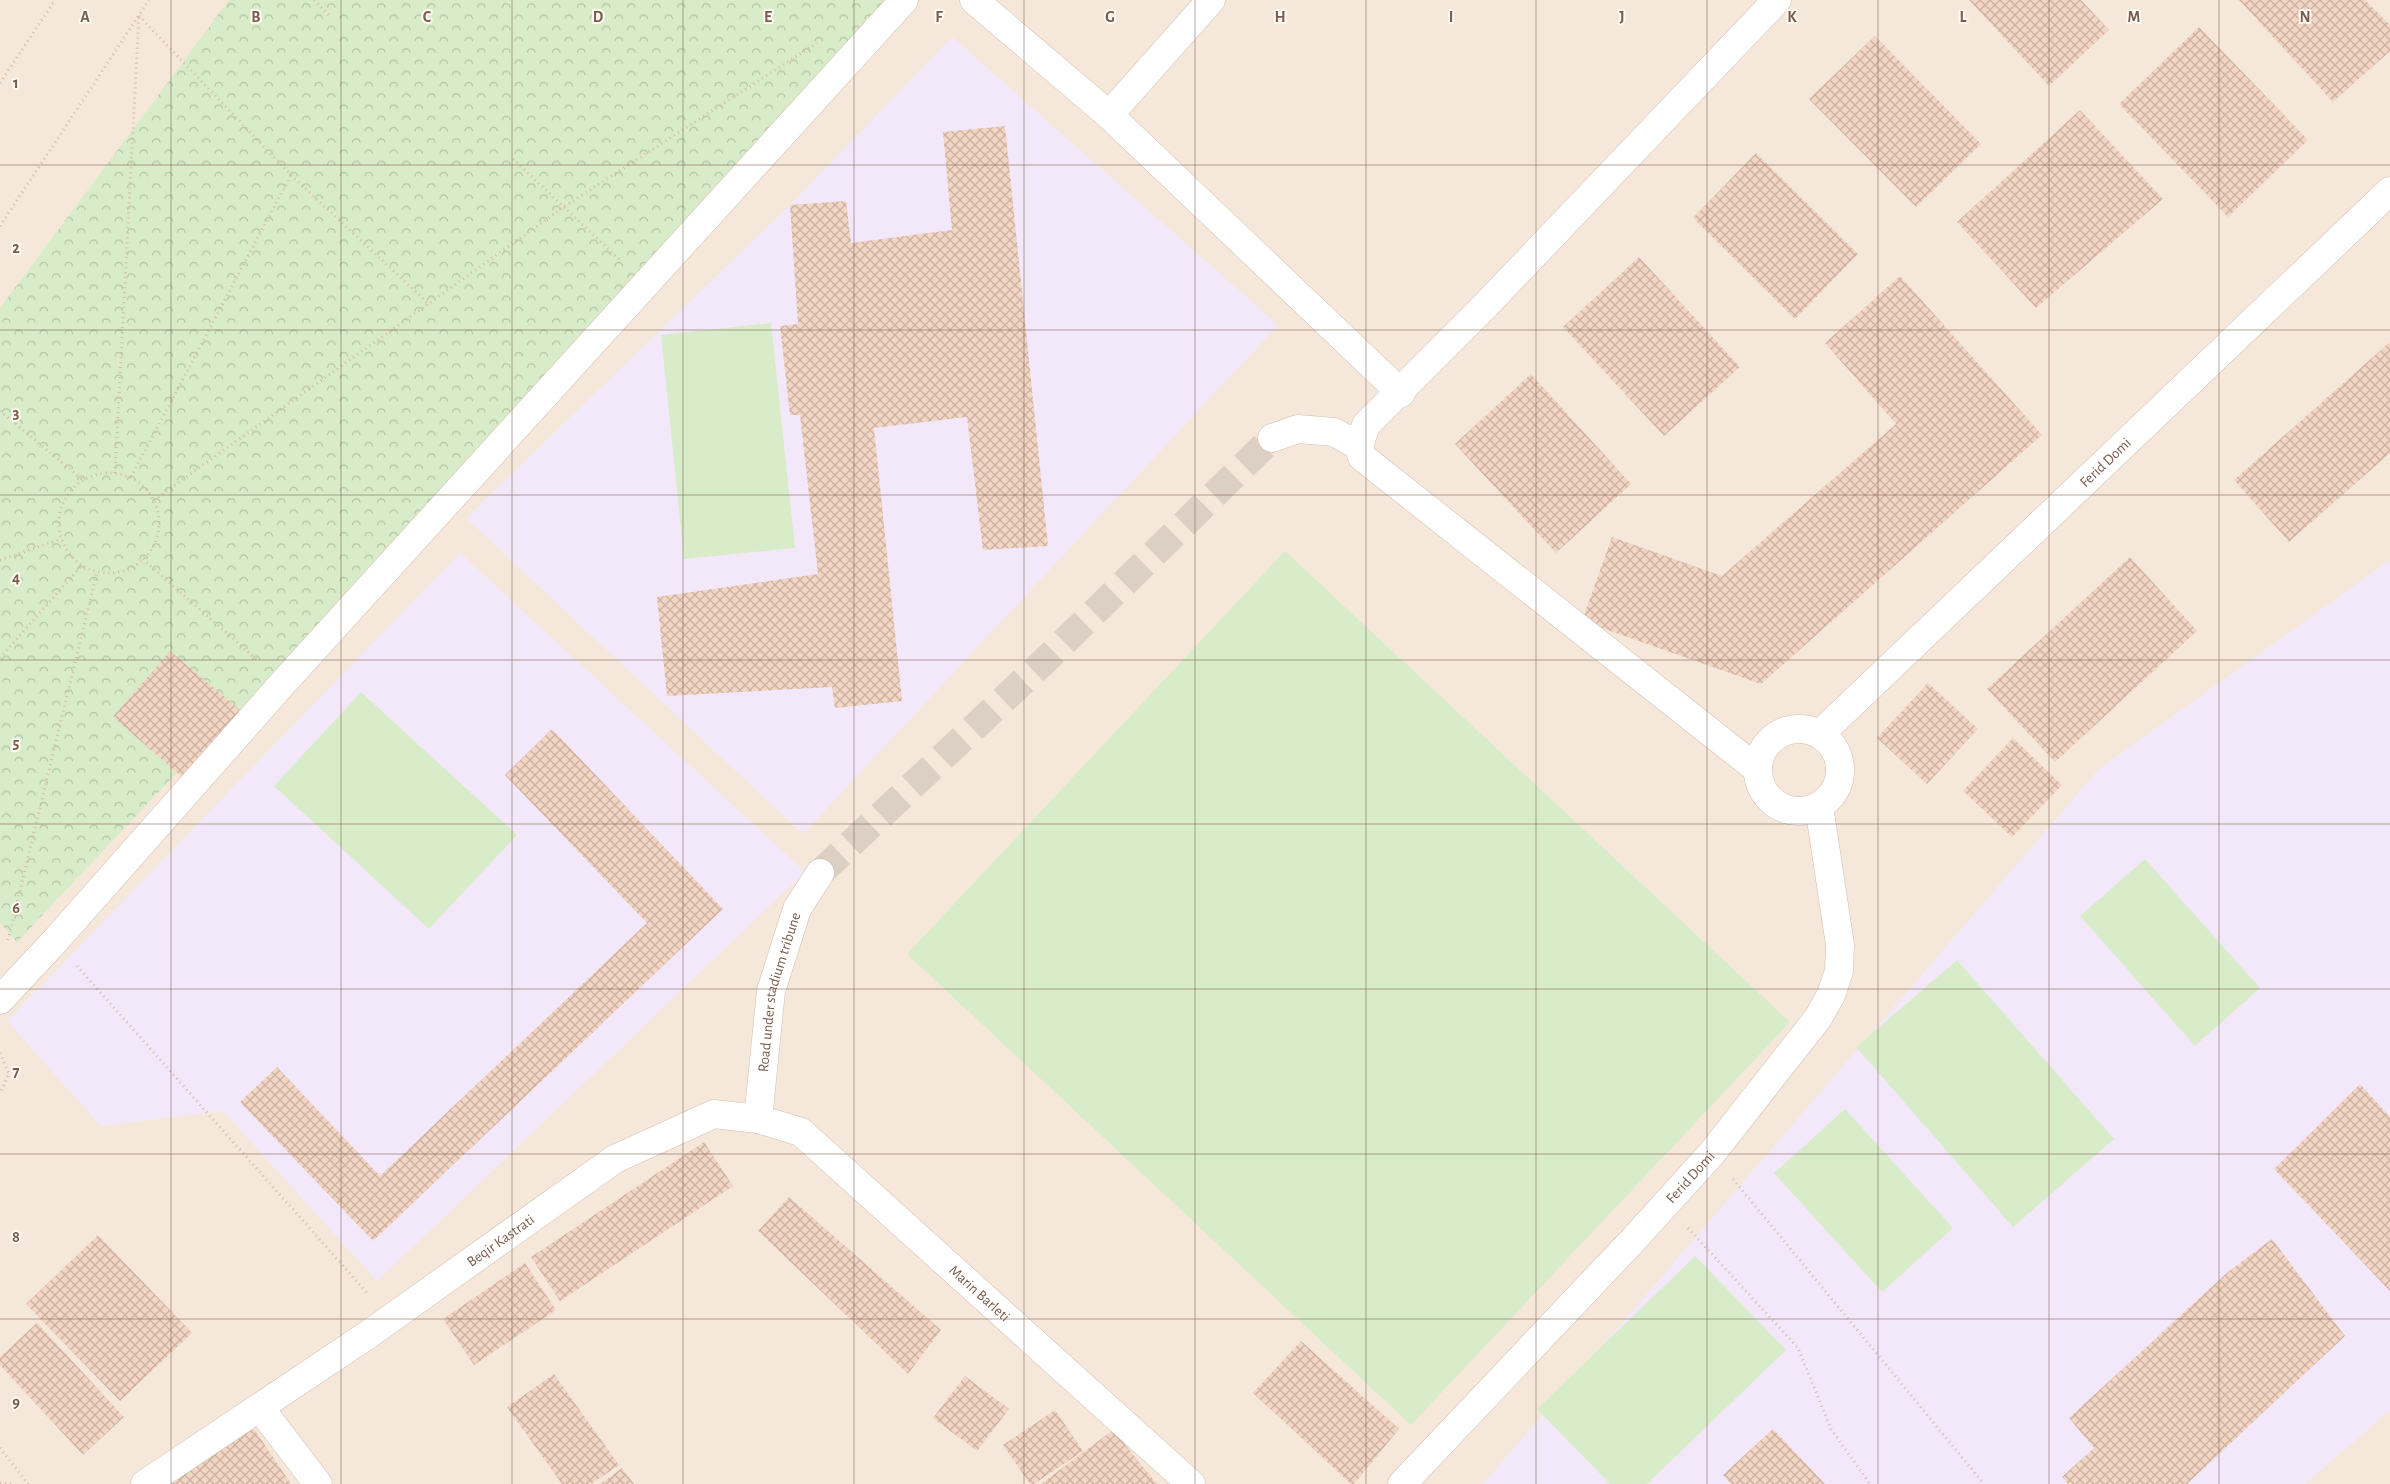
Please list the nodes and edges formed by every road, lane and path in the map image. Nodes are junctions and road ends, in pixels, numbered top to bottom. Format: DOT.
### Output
graph roads {
  1 [pos="54,0"];
  2 [pos="149,0"];
  3 [pos="314,0"];
  4 [pos="904,0"];
  5 [pos="974,0"];
  6 [pos="1211,0"];
  7 [pos="1777,0"];
  8 [pos="139,15"];
  9 [pos="328,15"];
  10 [pos="824,38"];
  11 [pos="0,83"];
  12 [pos="1109,115"];
  13 [pos="513,159"];
  14 [pos="290,175"];
  15 [pos="2390,191"];
  16 [pos="565,206"];
  17 [pos="0,226"];
  18 [pos="645,284"];
  19 [pos="430,305"];
  20 [pos="1400,392"];
  21 [pos="0,411"];
  22 [pos="1272,438"];
  23 [pos="1359,446"];
  24 [pos="115,473"];
  25 [pos="131,477"];
  26 [pos="83,480"];
  27 [pos="154,500"];
  28 [pos="61,539"];
  29 [pos="143,559"];
  30 [pos="0,560"];
  31 [pos="82,565"];
  32 [pos="97,572"];
  33 [pos="0,658"];
  34 [pos="283,683"];
  35 [pos="1820,734"];
  36 [pos="1757,769"];
  37 [pos="1819,806"];
  38 [pos="820,873"];
  39 [pos="55,941"];
  40 [pos="7,943"];
  41 [pos="0,1000"];
  42 [pos="0,1053"];
  43 [pos="0,1093"];
  44 [pos="758,1118"];
  45 [pos="1712,1153"];
  46 [pos="1666,1203"];
  47 [pos="390,1319"];
  48 [pos="260,1408"];
  49 [pos="0,1448"];
  50 [pos="0,1482"];
  51 [pos="11,1484"];
  52 [pos="28,1484"];
  53 [pos="145,1484"];
  54 [pos="318,1484"];
  55 [pos="1191,1484"];
  56 [pos="1402,1484"];
  57 [pos="1870,1484"];
  58 [pos="1984,1484"];
  1 -- 11 [label="path"];
  2 -- 8 [label="path"];
  3 -- 9 [label="path"];
  4 -- 18 [label="street"];
  5 -- 12 [label="street"];
  6 -- 12 [label="street"];
  7 -- 20 [label="street"];
  8 -- 14 [label="path"];
  8 -- 17 [label="path"];
  8 -- 24 [label="path"];
  10 -- 16 [label="path"];
  12 -- 20 [label="street"];
  13 -- 16 [label="path"];
  14 -- 19 [label="path"];
  14 -- 25 [label="path"];
  15 -- 35 [label="street, Ferid Domi"];
  16 -- 18 [label="path"];
  16 -- 19 [label="path"];
  18 -- 34 [label="street"];
  19 -- 27 [label="path"];
  20 -- 23 [label="street"];
  21 -- 26 [label="path"];
  22 -- 23 [label="street"];
  23 -- 36 [label="street"];
  24 -- 25 [label="path"];
  24 -- 26 [label="path"];
  25 -- 27 [label="path"];
  26 -- 28 [label="path"];
  27 -- 29 [label="path"];
  28 -- 30 [label="path"];
  28 -- 31 [label="path"];
  29 -- 32 [label="path"];
  29 -- 34 [label="path"];
  31 -- 32 [label="path"];
  31 -- 33 [label="path"];
  32 -- 40 [label="path"];
  34 -- 39 [label="street"];
  35 -- 36 [label="street"];
  35 -- 37 [label="street"];
  36 -- 37 [label="street"];
  37 -- 45 [label="street, Ferid Domi"];
  38 -- 44 [label="street, Road under stadium tribune"];
  39 -- 41 [label="street"];
  39 -- 47 [label="path"];
  42 -- 43 [label="path"];
  44 -- 47 [label="street, Beqir Kastrati"];
  44 -- 55 [label="street, Marin Barleti"];
  45 -- 46 [label="street, Ferid Domi"];
  45 -- 58 [label="path"];
  46 -- 56 [label="street, Ferid Domi"];
  46 -- 57 [label="path"];
  47 -- 48 [label="street, Beqir Kastrati"];
  48 -- 53 [label="street, Beqir Kastrati"];
  48 -- 54 [label="street"];
  49 -- 52 [label="path"];
  50 -- 51 [label="path"];
}
